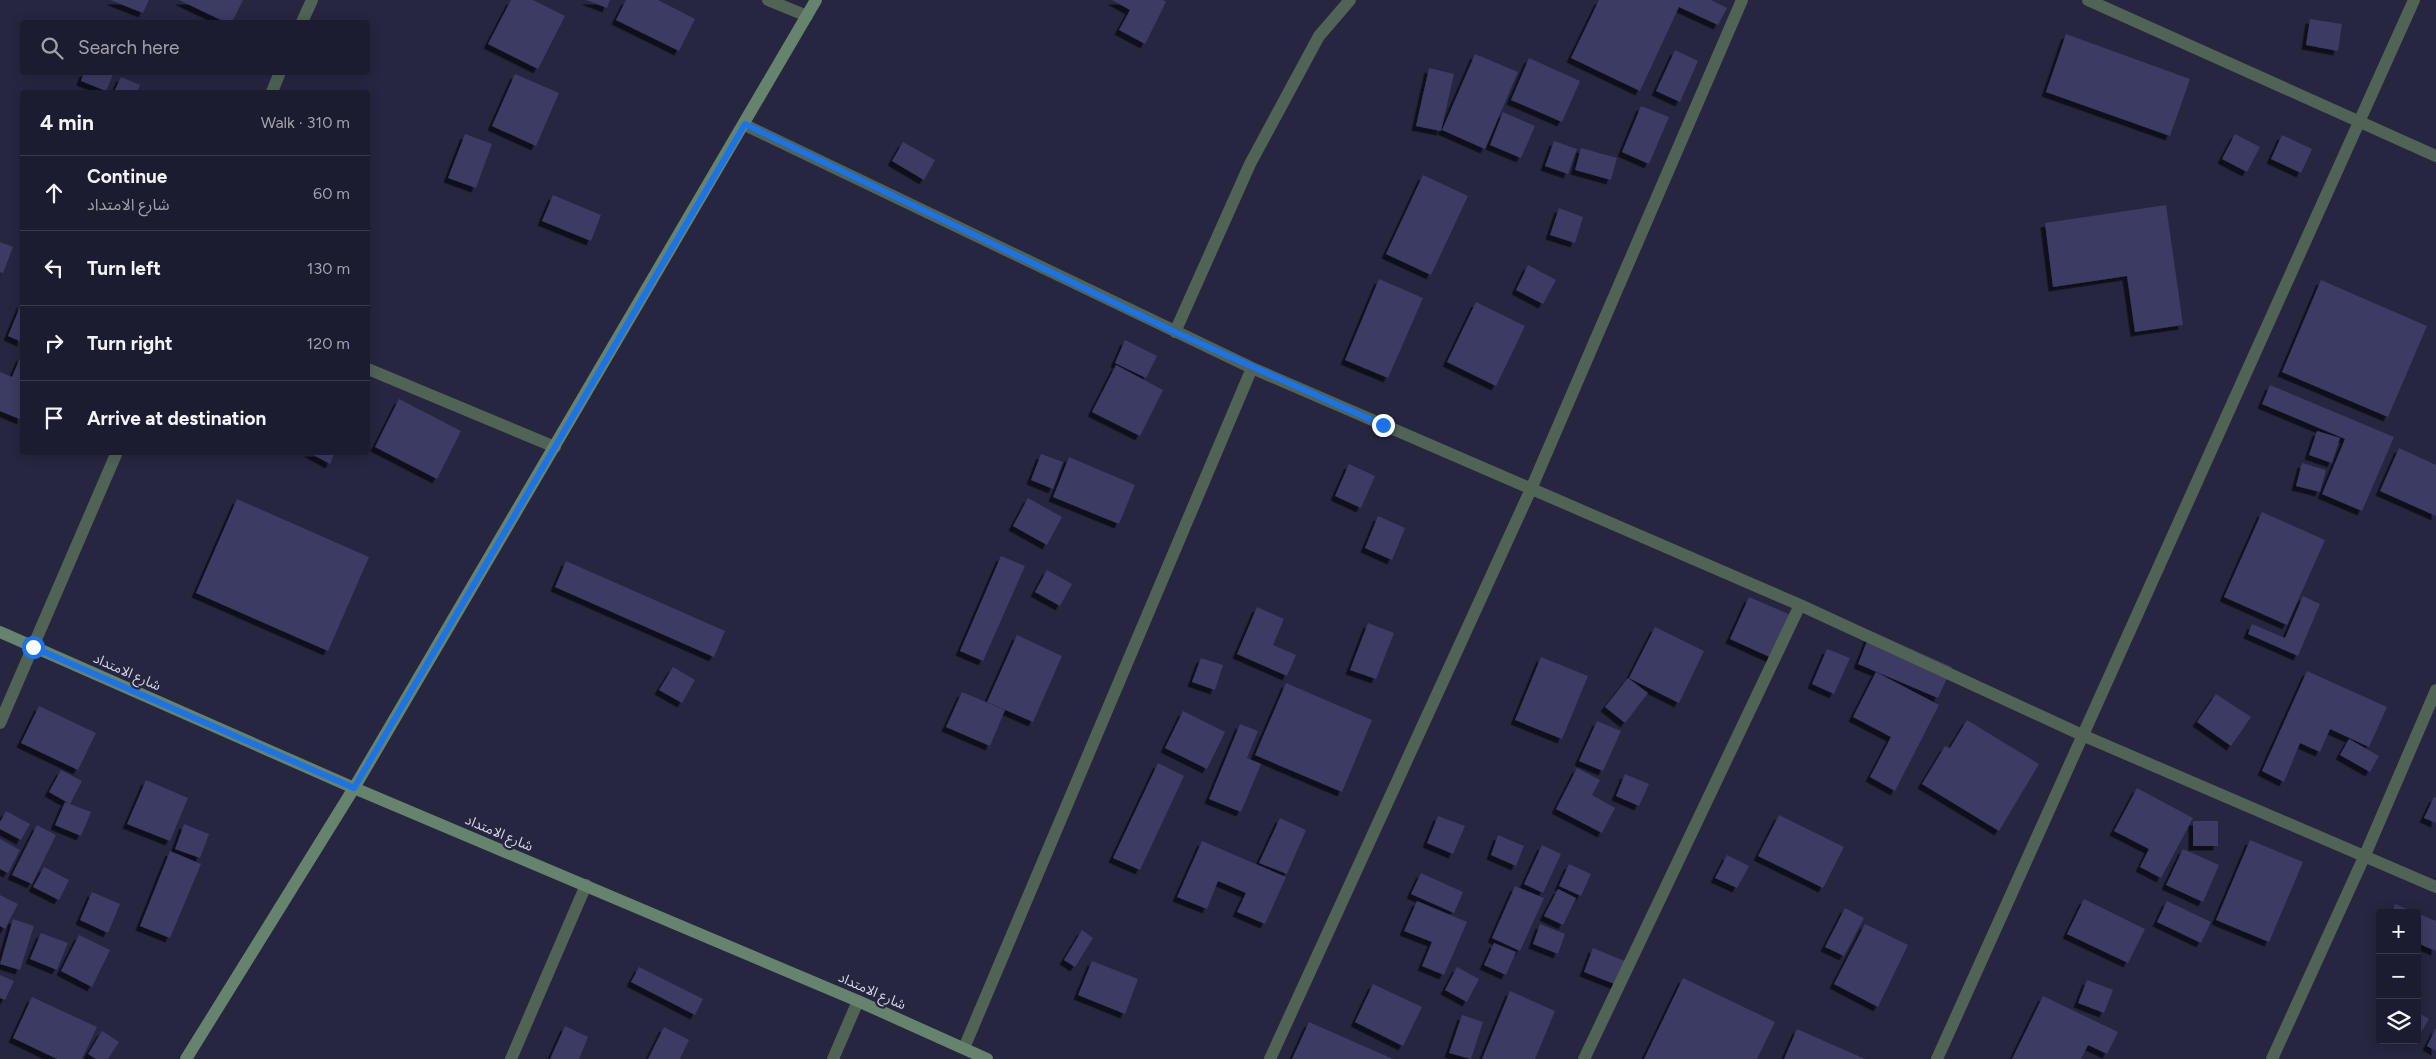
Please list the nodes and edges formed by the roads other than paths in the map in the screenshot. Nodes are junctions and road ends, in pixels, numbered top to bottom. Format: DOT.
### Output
graph roads {
  1 [pos="312,0"];
  2 [pos="768,0"];
  3 [pos="816,0"];
  4 [pos="1350,0"];
  5 [pos="1742,0"];
  6 [pos="2088,0"];
  7 [pos="2414,0"];
  8 [pos="807,16"];
  9 [pos="303,20"];
  10 [pos="279,75"];
  11 [pos="273,90"];
  12 [pos="2358,121"];
  13 [pos="745,124"];
  14 [pos="2436,156"];
  15 [pos="1175,332"];
  16 [pos="1252,368"];
  17 [pos="370,371"];
  18 [pos="555,447"];
  19 [pos="116,455"];
  20 [pos="1531,489"];
  21 [pos="1800,605"];
  22 [pos="0,632"];
  23 [pos="33,647"];
  24 [pos="2436,690"];
  25 [pos="0,723"];
  26 [pos="2082,735"];
  27 [pos="354,788"];
  28 [pos="2365,855"];
  29 [pos="586,885"];
  30 [pos="2436,886"];
  31 [pos="858,1001"];
  32 [pos="964,1048"];
  33 [pos="186,1059"];
  34 [pos="511,1059"];
  35 [pos="834,1059"];
  36 [pos="987,1059"];
  37 [pos="1270,1059"];
  38 [pos="1584,1059"];
  39 [pos="1937,1059"];
  40 [pos="2272,1059"];
  1 -- 9 [label="street"];
  2 -- 8 [label="street"];
  3 -- 8 [label="street"];
  4 -- 15 [label="street"];
  5 -- 20 [label="street"];
  6 -- 12 [label="street"];
  7 -- 12 [label="street"];
  8 -- 13 [label="street"];
  10 -- 11 [label="street"];
  12 -- 14 [label="street"];
  12 -- 26 [label="street"];
  13 -- 15 [label="street"];
  13 -- 18 [label="street"];
  15 -- 16 [label="street"];
  16 -- 20 [label="street"];
  16 -- 32 [label="street"];
  17 -- 18 [label="street"];
  18 -- 27 [label="street"];
  19 -- 23 [label="street"];
  20 -- 21 [label="street"];
  20 -- 37 [label="street"];
  21 -- 26 [label="street"];
  21 -- 38 [label="street"];
  22 -- 23 [label="street, شارع الامتداد"];
  23 -- 25 [label="street"];
  23 -- 27 [label="street, شارع الامتداد"];
  24 -- 28 [label="street"];
  26 -- 28 [label="street"];
  26 -- 39 [label="street"];
  27 -- 29 [label="street, شارع الامتداد"];
  27 -- 33 [label="street"];
  28 -- 30 [label="street"];
  28 -- 40 [label="street"];
  29 -- 31 [label="street, شارع الامتداد"];
  29 -- 34 [label="street"];
  31 -- 32 [label="street, شارع الامتداد"];
  31 -- 35 [label="street"];
  32 -- 36 [label="street, شارع الامتداد"];
}
